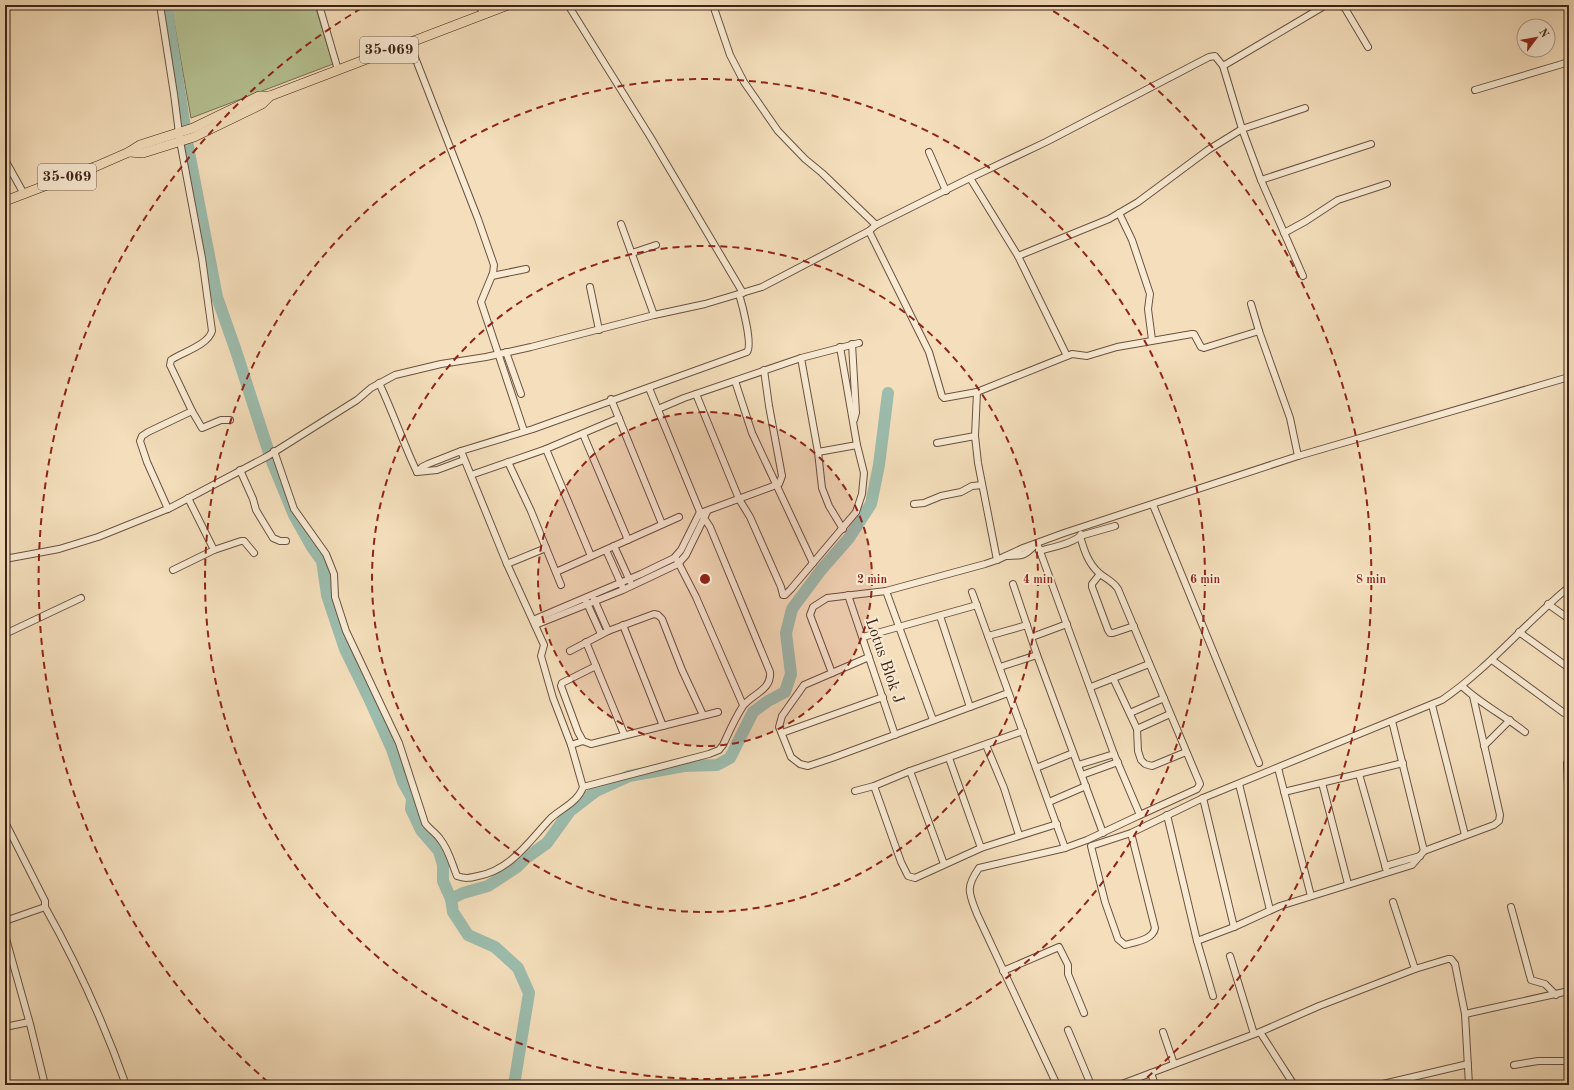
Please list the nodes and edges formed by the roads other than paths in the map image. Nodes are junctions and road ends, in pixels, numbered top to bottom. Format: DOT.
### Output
graph roads {
  1 [pos="160,5"];
  2 [pos="319,5"];
  3 [pos="479,5"];
  4 [pos="508,5"];
  5 [pos="568,5"];
  6 [pos="722,5"];
  7 [pos="1326,5"];
  8 [pos="1343,5"];
  9 [pos="714,6"];
  10 [pos="484,14"];
  11 [pos="409,42"];
  12 [pos="1368,47"];
  13 [pos="1569,62"];
  14 [pos="1223,66"];
  15 [pos="338,70"];
  16 [pos="1475,90"];
  17 [pos="1305,108"];
  18 [pos="1242,129"];
  19 [pos="181,136"];
  20 [pos="1371,144"];
  21 [pos="929,152"];
  22 [pos="5,160"];
  23 [pos="970,178"];
  24 [pos="1261,180"];
  25 [pos="1387,184"];
  26 [pos="946,191"];
  27 [pos="24,194"];
  28 [pos="5,201"];
  29 [pos="1119,213"];
  30 [pos="621,224"];
  31 [pos="876,225"];
  32 [pos="869,231"];
  33 [pos="1284,232"];
  34 [pos="656,245"];
  35 [pos="632,253"];
  36 [pos="1018,256"];
  37 [pos="526,268"];
  38 [pos="492,276"];
  39 [pos="1303,276"];
  40 [pos="590,287"];
  41 [pos="741,293"];
  42 [pos="1251,304"];
  43 [pos="654,315"];
  44 [pos="599,330"];
  45 [pos="1259,331"];
  46 [pos="1152,340"];
  47 [pos="859,343"];
  48 [pos="852,344"];
  49 [pos="840,347"];
  50 [pos="502,352"];
  51 [pos="1072,355"];
  52 [pos="801,358"];
  53 [pos="764,370"];
  54 [pos="1569,377"];
  55 [pos="735,381"];
  56 [pos="379,383"];
  57 [pos="649,388"];
  58 [pos="977,392"];
  59 [pos="521,394"];
  60 [pos="696,394"];
  61 [pos="611,399"];
  62 [pos="658,409"];
  63 [pos="192,411"];
  64 [pos="619,418"];
  65 [pos="230,420"];
  66 [pos="853,422"];
  67 [pos="524,431"];
  68 [pos="583,434"];
  69 [pos="976,434"];
  70 [pos="937,443"];
  71 [pos="857,445"];
  72 [pos="546,449"];
  73 [pos="460,451"];
  74 [pos="818,452"];
  75 [pos="271,453"];
  76 [pos="1298,456"];
  77 [pos="464,460"];
  78 [pos="508,462"];
  79 [pos="240,470"];
  80 [pos="417,472"];
  81 [pos="470,475"];
  82 [pos="776,484"];
  83 [pos="982,485"];
  84 [pos="188,498"];
  85 [pos="739,499"];
  86 [pos="914,504"];
  87 [pos="1153,505"];
  88 [pos="168,509"];
  89 [pos="700,512"];
  90 [pos="707,512"];
  91 [pos="679,517"];
  92 [pos="704,518"];
  93 [pos="662,524"];
  94 [pos="1115,526"];
  95 [pos="1084,527"];
  96 [pos="843,529"];
  97 [pos="1080,536"];
  98 [pos="628,540"];
  99 [pos="286,541"];
  100 [pos="1037,543"];
  101 [pos="614,546"];
  102 [pos="546,548"];
  103 [pos="214,550"];
  104 [pos="606,550"];
  105 [pos="1039,552"];
  106 [pos="254,553"];
  107 [pos="592,556"];
  108 [pos="675,557"];
  109 [pos="5,559"];
  110 [pos="997,560"];
  111 [pos="680,563"];
  112 [pos="813,563"];
  113 [pos="508,564"];
  114 [pos="173,570"];
  115 [pos="556,572"];
  116 [pos="1100,574"];
  117 [pos="629,579"];
  118 [pos="620,582"];
  119 [pos="561,584"];
  120 [pos="1013,584"];
  121 [pos="632,586"];
  122 [pos="1569,587"];
  123 [pos="623,590"];
  124 [pos="886,591"];
  125 [pos="972,592"];
  126 [pos="592,594"];
  127 [pos="848,595"];
  128 [pos="585,597"];
  129 [pos="81,598"];
  130 [pos="595,601"];
  131 [pos="587,604"];
  132 [pos="1548,604"];
  133 [pos="977,605"];
  134 [pos="940,616"];
  135 [pos="1569,619"];
  136 [pos="534,622"];
  137 [pos="1068,624"];
  138 [pos="623,625"];
  139 [pos="1027,625"];
  140 [pos="1134,626"];
  141 [pos="899,627"];
  142 [pos="608,631"];
  143 [pos="1519,632"];
  144 [pos="5,634"];
  145 [pos="601,634"];
  146 [pos="988,636"];
  147 [pos="863,637"];
  148 [pos="1032,637"];
  149 [pos="586,642"];
  150 [pos="570,651"];
  151 [pos="1037,655"];
  152 [pos="869,657"];
  153 [pos="1492,660"];
  154 [pos="1149,664"];
  155 [pos="596,666"];
  156 [pos="1000,667"];
  157 [pos="1569,668"];
  158 [pos="832,673"];
  159 [pos="1113,678"];
  160 [pos="1091,687"];
  161 [pos="1462,687"];
  162 [pos="1008,693"];
  163 [pos="1473,696"];
  164 [pos="883,697"];
  165 [pos="1164,698"];
  166 [pos="1432,705"];
  167 [pos="743,706"];
  168 [pos="970,707"];
  169 [pos="718,712"];
  170 [pos="1569,712"];
  171 [pos="1130,713"];
  172 [pos="1170,714"];
  173 [pos="703,715"];
  174 [pos="934,720"];
  175 [pos="1510,720"];
  176 [pos="1392,721"];
  177 [pos="664,726"];
  178 [pos="1137,729"];
  179 [pos="1022,731"];
  180 [pos="1525,732"];
  181 [pos="782,733"];
  182 [pos="624,734"];
  183 [pos="895,735"];
  184 [pos="583,741"];
  185 [pos="986,744"];
  186 [pos="571,745"];
  187 [pos="1484,746"];
  188 [pos="1186,752"];
  189 [pos="1073,753"];
  190 [pos="1114,754"];
  191 [pos="949,758"];
  192 [pos="1569,760"];
  193 [pos="1118,762"];
  194 [pos="1259,763"];
  195 [pos="1403,763"];
  196 [pos="1078,765"];
  197 [pos="1036,768"];
  198 [pos="1278,768"];
  199 [pos="910,772"];
  200 [pos="1359,774"];
  201 [pos="1082,775"];
  202 [pos="1322,783"];
  203 [pos="1239,784"];
  204 [pos="583,786"];
  205 [pos="874,786"];
  206 [pos="1086,786"];
  207 [pos="855,791"];
  208 [pos="1284,792"];
  209 [pos="1203,798"];
  210 [pos="1049,802"];
  211 [pos="1569,810"];
  212 [pos="1140,815"];
  213 [pos="1167,815"];
  214 [pos="5,822"];
  215 [pos="1057,824"];
  216 [pos="1103,833"];
  217 [pos="1131,833"];
  218 [pos="1020,835"];
  219 [pos="1465,835"];
  220 [pos="981,848"];
  221 [pos="1065,848"];
  222 [pos="1422,853"];
  223 [pos="944,864"];
  224 [pos="1386,869"];
  225 [pos="1348,884"];
  226 [pos="1311,896"];
  227 [pos="1393,902"];
  228 [pos="45,907"];
  229 [pos="1511,907"];
  230 [pos="1270,910"];
  231 [pos="5,921"];
  232 [pos="1234,927"];
  233 [pos="5,935"];
  234 [pos="1197,941"];
  235 [pos="1230,956"];
  236 [pos="1415,969"];
  237 [pos="1003,972"];
  238 [pos="1569,991"];
  239 [pos="1556,995"];
  240 [pos="1213,996"];
  241 [pos="1084,1013"];
  242 [pos="1465,1014"];
  243 [pos="29,1022"];
  244 [pos="5,1027"];
  245 [pos="1068,1030"];
  246 [pos="1163,1032"];
  247 [pos="1257,1033"];
  248 [pos="1569,1061"];
  249 [pos="1174,1064"];
  250 [pos="1468,1064"];
  251 [pos="1514,1065"];
  252 [pos="1151,1073"];
  253 [pos="1384,1084"];
  254 [pos="45,1085"];
  255 [pos="126,1085"];
  256 [pos="1057,1085"];
  257 [pos="1091,1085"];
  258 [pos="1119,1085"];
  259 [pos="1155,1085"];
  260 [pos="1294,1085"];
  261 [pos="1469,1085"];
  1 -- 19 [label="street"];
  2 -- 15 [label="street"];
  3 -- 10 [label="street"];
  4 -- 10 [label="main road, 35-069"];
  5 -- 41 [label="street"];
  6 -- 9 [label="street"];
  7 -- 14 [label="street"];
  8 -- 12 [label="street"];
  9 -- 31 [label="street"];
  10 -- 11 [label="main road, 35-069"];
  11 -- 15 [label="main road, 35-069"];
  11 -- 38 [label="street"];
  13 -- 16 [label="street"];
  14 -- 18 [label="street"];
  14 -- 23 [label="street"];
  15 -- 19 [label="main road, 35-069"];
  17 -- 18 [label="street"];
  18 -- 24 [label="street"];
  18 -- 29 [label="street"];
  19 -- 27 [label="main road, 35-069"];
  19 -- 63 [label="street"];
  20 -- 24 [label="street"];
  21 -- 26 [label="street"];
  22 -- 27 [label="street"];
  23 -- 26 [label="street"];
  23 -- 36 [label="street"];
  24 -- 33 [label="street"];
  25 -- 33 [label="street"];
  26 -- 31 [label="street"];
  27 -- 28 [label="main road, 35-069"];
  29 -- 36 [label="street"];
  29 -- 46 [label="street"];
  30 -- 35 [label="street"];
  31 -- 32 [label="street"];
  32 -- 41 [label="street"];
  32 -- 58 [label="street"];
  33 -- 39 [label="street"];
  34 -- 35 [label="street"];
  35 -- 43 [label="street"];
  36 -- 51 [label="street"];
  37 -- 38 [label="street"];
  38 -- 50 [label="street"];
  40 -- 44 [label="street"];
  41 -- 43 [label="street"];
  41 -- 57 [label="street"];
  42 -- 45 [label="street"];
  43 -- 44 [label="street"];
  44 -- 50 [label="street"];
  45 -- 46 [label="street"];
  45 -- 76 [label="street"];
  46 -- 51 [label="street"];
  47 -- 48 [label="street"];
  48 -- 49 [label="street"];
  48 -- 66 [label="street"];
  49 -- 52 [label="street"];
  49 -- 66 [label="street"];
  50 -- 56 [label="street"];
  50 -- 59 [label="street"];
  50 -- 67 [label="street"];
  51 -- 58 [label="street"];
  52 -- 53 [label="street"];
  52 -- 74 [label="street"];
  53 -- 55 [label="street"];
  53 -- 82 [label="street"];
  54 -- 76 [label="street"];
  55 -- 60 [label="street"];
  55 -- 82 [label="street"];
  56 -- 75 [label="street"];
  56 -- 80 [label="street"];
  57 -- 61 [label="street"];
  57 -- 62 [label="street"];
  58 -- 69 [label="street"];
  60 -- 62 [label="street"];
  60 -- 85 [label="street"];
  61 -- 64 [label="street"];
  61 -- 67 [label="street"];
  62 -- 89 [label="street"];
  63 -- 65 [label="street"];
  63 -- 88 [label="street"];
  64 -- 68 [label="street"];
  64 -- 93 [label="street"];
  66 -- 71 [label="street"];
  67 -- 73 [label="street"];
  68 -- 72 [label="street"];
  68 -- 98 [label="street"];
  69 -- 70 [label="street"];
  69 -- 83 [label="street"];
  71 -- 74 [label="street"];
  71 -- 96 [label="street"];
  72 -- 78 [label="street"];
  72 -- 107 [label="street"];
  73 -- 77 [label="street"];
  73 -- 80 [label="street"];
  74 -- 96 [label="street"];
  75 -- 79 [label="street"];
  75 -- 204 [label="street"];
  76 -- 87 [label="street"];
  77 -- 80 [label="street"];
  77 -- 81 [label="street"];
  78 -- 81 [label="street"];
  78 -- 102 [label="street"];
  79 -- 84 [label="street"];
  79 -- 99 [label="street"];
  81 -- 113 [label="street"];
  82 -- 85 [label="street"];
  82 -- 112 [label="street"];
  83 -- 86 [label="street"];
  83 -- 110 [label="street"];
  84 -- 88 [label="street"];
  84 -- 103 [label="street"];
  85 -- 90 [label="street"];
  85 -- 112 [label="street"];
  87 -- 95 [label="street"];
  87 -- 194 [label="street"];
  88 -- 109 [label="street"];
  89 -- 90 [label="street"];
  89 -- 92 [label="street"];
  89 -- 108 [label="street"];
  90 -- 92 [label="street"];
  91 -- 93 [label="street"];
  92 -- 111 [label="street"];
  92 -- 167 [label="street"];
  93 -- 98 [label="street"];
  94 -- 97 [label="street"];
  95 -- 97 [label="street"];
  95 -- 100 [label="street"];
  96 -- 112 [label="street"];
  97 -- 105 [label="street"];
  97 -- 116 [label="street"];
  98 -- 101 [label="street"];
  100 -- 105 [label="street"];
  100 -- 110 [label="street"];
  101 -- 104 [label="street"];
  101 -- 117 [label="street"];
  102 -- 113 [label="street"];
  102 -- 115 [label="street"];
  103 -- 106 [label="street"];
  103 -- 114 [label="street"];
  104 -- 107 [label="street"];
  104 -- 118 [label="street"];
  105 -- 137 [label="street"];
  107 -- 115 [label="street"];
  108 -- 111 [label="street"];
  108 -- 117 [label="street"];
  110 -- 124 [label="street"];
  111 -- 121 [label="street"];
  111 -- 167 [label="street"];
  113 -- 136 [label="street"];
  115 -- 119 [label="street"];
  116 -- 140 [label="street"];
  116 -- 140 [label="street"];
  117 -- 118 [label="street"];
  117 -- 121 [label="street"];
  118 -- 123 [label="street"];
  118 -- 126 [label="street"];
  120 -- 139 [label="street"];
  121 -- 123 [label="street"];
  122 -- 132 [label="street"];
  123 -- 130 [label="street"];
  124 -- 127 [label="street"];
  124 -- 141 [label="street"];
  125 -- 133 [label="street"];
  126 -- 128 [label="street"];
  126 -- 130 [label="street"];
  127 -- 147 [label="street, Lotus Blok J"];
  127 -- 158 [label="street"];
  128 -- 131 [label="street"];
  128 -- 136 [label="street"];
  129 -- 144 [label="street"];
  130 -- 131 [label="street"];
  130 -- 142 [label="street"];
  131 -- 136 [label="street"];
  131 -- 145 [label="street"];
  132 -- 135 [label="street"];
  132 -- 143 [label="street"];
  133 -- 134 [label="street"];
  133 -- 146 [label="street"];
  134 -- 141 [label="street"];
  134 -- 168 [label="street"];
  136 -- 186 [label="street"];
  137 -- 148 [label="street"];
  137 -- 160 [label="street"];
  138 -- 142 [label="street"];
  138 -- 173 [label="street"];
  138 -- 177 [label="street"];
  139 -- 146 [label="street"];
  139 -- 148 [label="street"];
  140 -- 154 [label="street"];
  141 -- 147 [label="street"];
  141 -- 174 [label="street"];
  142 -- 145 [label="street"];
  143 -- 153 [label="street"];
  143 -- 157 [label="street"];
  145 -- 149 [label="street"];
  146 -- 156 [label="street"];
  147 -- 152 [label="street, Lotus Blok J"];
  148 -- 151 [label="street"];
  149 -- 150 [label="street"];
  149 -- 155 [label="street"];
  151 -- 156 [label="street"];
  151 -- 189 [label="street"];
  152 -- 158 [label="street"];
  152 -- 164 [label="street, Lotus Blok J"];
  153 -- 161 [label="street"];
  153 -- 170 [label="street"];
  154 -- 159 [label="street"];
  154 -- 165 [label="street"];
  155 -- 182 [label="street"];
  155 -- 184 [label="street"];
  156 -- 162 [label="street"];
  158 -- 181 [label="street"];
  159 -- 160 [label="street"];
  159 -- 171 [label="street"];
  160 -- 190 [label="street"];
  161 -- 163 [label="street"];
  161 -- 166 [label="street"];
  162 -- 168 [label="street"];
  162 -- 179 [label="street"];
  163 -- 175 [label="street"];
  163 -- 187 [label="street"];
  164 -- 181 [label="street"];
  164 -- 183 [label="street, Lotus Blok J"];
  165 -- 171 [label="street"];
  165 -- 172 [label="street"];
  166 -- 176 [label="street"];
  166 -- 219 [label="street"];
  167 -- 204 [label="street"];
  168 -- 174 [label="street"];
  169 -- 173 [label="street"];
  171 -- 178 [label="street"];
  172 -- 178 [label="street"];
  172 -- 188 [label="street"];
  173 -- 177 [label="street"];
  174 -- 183 [label="street"];
  175 -- 180 [label="street"];
  175 -- 187 [label="street"];
  176 -- 195 [label="street"];
  176 -- 198 [label="street"];
  177 -- 182 [label="street"];
  178 -- 188 [label="street"];
  179 -- 185 [label="street"];
  179 -- 197 [label="street"];
  181 -- 183 [label="street"];
  182 -- 184 [label="street"];
  184 -- 186 [label="street"];
  185 -- 191 [label="street"];
  185 -- 218 [label="street"];
  186 -- 204 [label="street"];
  187 -- 219 [label="street"];
  188 -- 212 [label="street"];
  189 -- 196 [label="street"];
  189 -- 197 [label="street"];
  190 -- 193 [label="street"];
  190 -- 196 [label="street"];
  191 -- 199 [label="street"];
  191 -- 220 [label="street"];
  192 -- 211 [label="street"];
  193 -- 201 [label="street"];
  193 -- 212 [label="street"];
  195 -- 200 [label="street"];
  195 -- 222 [label="street"];
  196 -- 201 [label="street"];
  197 -- 210 [label="street"];
  198 -- 203 [label="street"];
  198 -- 208 [label="street"];
  199 -- 205 [label="street"];
  199 -- 223 [label="street"];
  200 -- 202 [label="street"];
  200 -- 224 [label="street"];
  201 -- 206 [label="street"];
  202 -- 208 [label="street"];
  202 -- 225 [label="street"];
  203 -- 209 [label="street"];
  203 -- 230 [label="street"];
  205 -- 207 [label="street"];
  205 -- 223 [label="street"];
  206 -- 210 [label="street"];
  206 -- 216 [label="street"];
  208 -- 226 [label="street"];
  209 -- 213 [label="street"];
  209 -- 232 [label="street"];
  210 -- 215 [label="street"];
  212 -- 216 [label="street"];
  213 -- 217 [label="street"];
  213 -- 234 [label="street"];
  214 -- 228 [label="street"];
  215 -- 218 [label="street"];
  215 -- 221 [label="street"];
  216 -- 221 [label="street"];
  217 -- 217 [label="street"];
  218 -- 220 [label="street"];
  219 -- 222 [label="street"];
  220 -- 223 [label="street"];
  221 -- 237 [label="street"];
  222 -- 224 [label="street"];
  224 -- 225 [label="street"];
  225 -- 226 [label="street"];
  226 -- 230 [label="street"];
  227 -- 236 [label="street"];
  228 -- 231 [label="street"];
  228 -- 255 [label="street"];
  229 -- 239 [label="street"];
  230 -- 232 [label="street"];
  232 -- 234 [label="street"];
  233 -- 243 [label="street"];
  234 -- 240 [label="street"];
  235 -- 247 [label="street"];
  236 -- 242 [label="street"];
  236 -- 247 [label="street"];
  237 -- 241 [label="street"];
  237 -- 256 [label="street"];
  238 -- 239 [label="street"];
  239 -- 242 [label="street"];
  242 -- 250 [label="street"];
  243 -- 244 [label="street"];
  243 -- 254 [label="street"];
  245 -- 257 [label="street"];
  246 -- 249 [label="street"];
  247 -- 249 [label="street"];
  247 -- 260 [label="street"];
  248 -- 251 [label="street"];
  249 -- 252 [label="street"];
  250 -- 253 [label="street"];
  250 -- 261 [label="street"];
  252 -- 258 [label="street"];
  252 -- 259 [label="street"];
}
